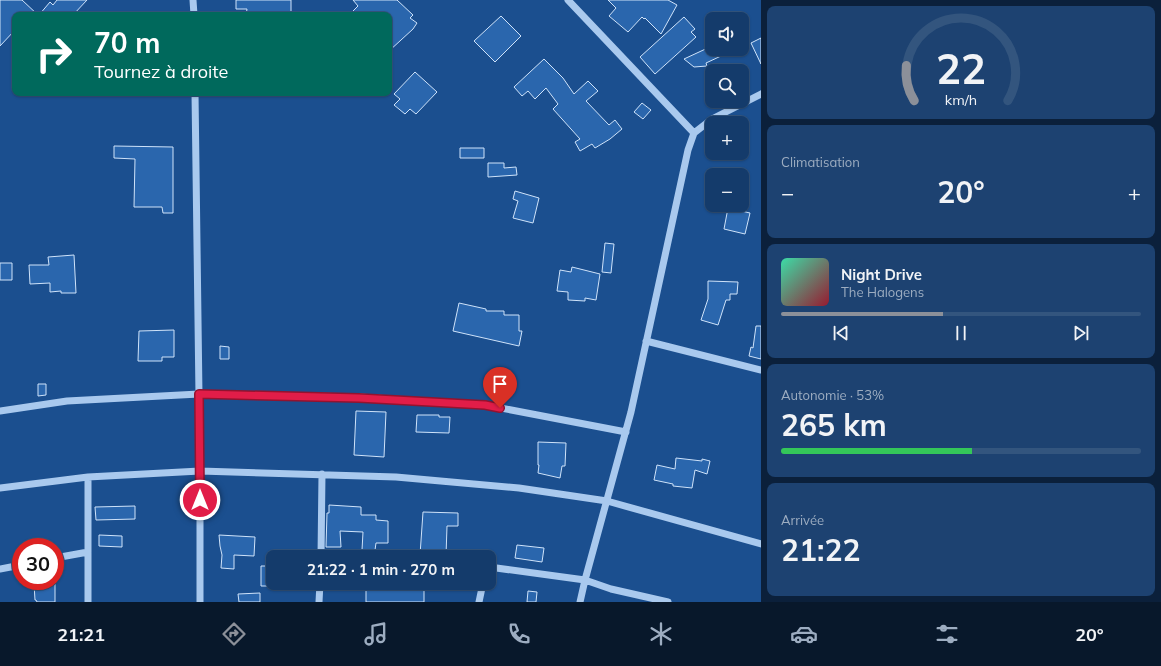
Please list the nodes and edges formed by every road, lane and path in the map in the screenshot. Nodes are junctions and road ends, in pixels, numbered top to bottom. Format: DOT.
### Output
graph roads {
  1 [pos="194,0"];
  2 [pos="568,0"];
  3 [pos="194,12"];
  4 [pos="761,94"];
  5 [pos="195,96"];
  6 [pos="694,134"];
  7 [pos="646,341"];
  8 [pos="761,370"];
  9 [pos="199,394"];
  10 [pos="0,411"];
  11 [pos="626,432"];
  12 [pos="200,471"];
  13 [pos="322,474"];
  14 [pos="88,477"];
  15 [pos="0,488"];
  16 [pos="607,500"];
  17 [pos="761,544"];
  18 [pos="321,550"];
  19 [pos="88,552"];
  20 [pos="64,556"];
  21 [pos="12,567"];
  22 [pos="496,568"];
  23 [pos="0,569"];
  24 [pos="585,580"];
  25 [pos="320,590"];
  26 [pos="482,590"];
  27 [pos="88,602"];
  28 [pos="200,602"];
  29 [pos="319,602"];
  30 [pos="479,602"];
  31 [pos="580,602"];
  32 [pos="668,602"];
  1 -- 3 [label="street"];
  2 -- 6 [label="street"];
  4 -- 6 [label="street"];
  5 -- 9 [label="street"];
  6 -- 7 [label="street"];
  7 -- 8 [label="street"];
  7 -- 11 [label="street"];
  9 -- 10 [label="street"];
  9 -- 11 [label="street"];
  9 -- 12 [label="street"];
  11 -- 16 [label="street"];
  12 -- 13 [label="street"];
  12 -- 14 [label="street"];
  12 -- 28 [label="street"];
  13 -- 16 [label="street"];
  13 -- 18 [label="street"];
  14 -- 15 [label="street"];
  14 -- 19 [label="street"];
  16 -- 17 [label="street"];
  16 -- 24 [label="street"];
  19 -- 20 [label="street"];
  19 -- 27 [label="street"];
  21 -- 23 [label="street"];
  22 -- 24 [label="street"];
  24 -- 31 [label="street"];
  24 -- 32 [label="street"];
  25 -- 29 [label="street"];
  26 -- 30 [label="street"];
}
